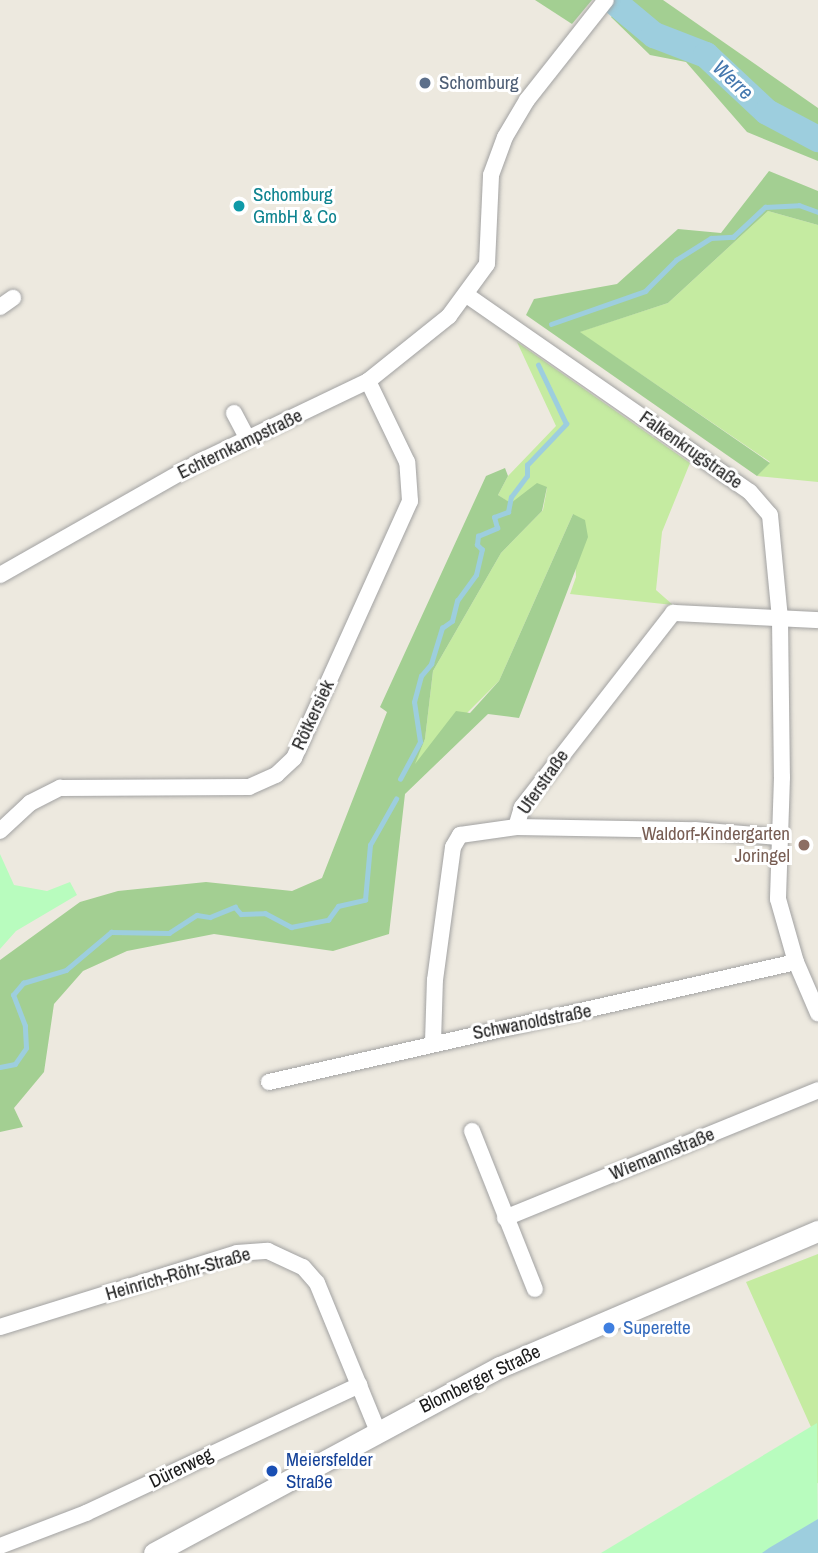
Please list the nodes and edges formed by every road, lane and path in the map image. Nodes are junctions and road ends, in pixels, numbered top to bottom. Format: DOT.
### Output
graph roads {
  1 [pos="602,5"];
  2 [pos="468,296"];
  3 [pos="368,381"];
  4 [pos="234,414"];
  5 [pos="247,437"];
  6 [pos="0,575"];
  7 [pos="780,619"];
  8 [pos="818,620"];
  9 [pos="516,827"];
  10 [pos="0,831"];
  11 [pos="779,837"];
  12 [pos="796,962"];
  13 [pos="818,1013"];
  14 [pos="433,1042"];
  15 [pos="269,1082"];
  16 [pos="818,1090"];
  17 [pos="472,1131"];
  18 [pos="505,1218"];
  19 [pos="818,1231"];
  20 [pos="535,1289"];
  21 [pos="0,1327"];
  22 [pos="359,1385"];
  23 [pos="377,1429"];
  24 [pos="0,1546"];
  25 [pos="154,1553"];
  1 -- 2 [label="street"];
  2 -- 3 [label="street, Echternkampstraße"];
  2 -- 7 [label="street, Falkenkrugstraße"];
  3 -- 5 [label="street, Echternkampstraße"];
  3 -- 10 [label="street, Rötkersiek"];
  4 -- 5 [label="street"];
  5 -- 6 [label="street, Echternkampstraße"];
  7 -- 8 [label="street"];
  7 -- 9 [label="street, Uferstraße"];
  7 -- 11 [label="street, Falkenkrugstraße"];
  9 -- 11 [label="street"];
  9 -- 14 [label="street, Uferstraße"];
  11 -- 12 [label="street, Falkenkrugstraße"];
  12 -- 13 [label="street, Falkenkrugstraße"];
  12 -- 14 [label="street, Schwanoldstraße"];
  14 -- 15 [label="street, Schwanoldstraße"];
  16 -- 18 [label="street, Wiemannstraße"];
  17 -- 18 [label="street"];
  18 -- 20 [label="street"];
  19 -- 23 [label="street, Blomberger Straße"];
  21 -- 22 [label="street, Heinrich-Röhr-Straße"];
  22 -- 23 [label="street, Heinrich-Röhr-Straße"];
  22 -- 24 [label="street, Dürerweg"];
  23 -- 25 [label="street, Blomberger Straße"];
}
